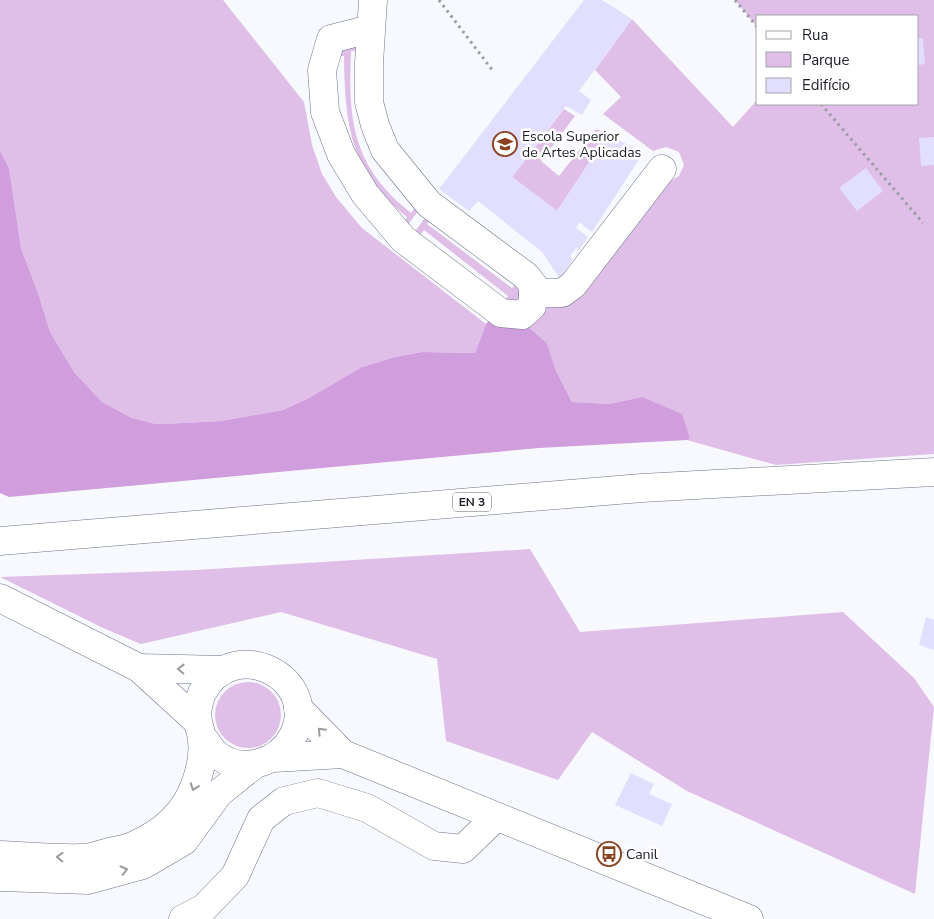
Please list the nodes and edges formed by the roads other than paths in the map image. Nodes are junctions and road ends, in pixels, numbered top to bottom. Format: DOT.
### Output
graph roads {
  1 [pos="373,0"];
  2 [pos="370,29"];
  3 [pos="662,169"];
  4 [pos="429,204"];
  5 [pos="403,239"];
  6 [pos="533,294"];
  7 [pos="934,472"];
  8 [pos="4,541"];
  9 [pos="0,598"];
  10 [pos="139,668"];
  11 [pos="222,670"];
  12 [pos="298,708"];
  13 [pos="200,730"];
  14 [pos="344,754"];
  15 [pos="264,761"];
  16 [pos="496,817"];
  17 [pos="0,856"];
  18 [pos="0,877"];
  19 [pos="183,919"];
  20 [pos="749,919"];
  1 -- 2 [label="main road"];
  2 -- 4 [label="main road"];
  2 -- 5 [label="main road"];
  3 -- 6 [label="main road"];
  4 -- 5 [label="main road"];
  4 -- 6 [label="main road"];
  5 -- 6 [label="main road"];
  7 -- 8 [label="main road, EN 3"];
  9 -- 10 [label="main road"];
  11 -- 10 [label="main road, one-way"];
  10 -- 13 [label="main road"];
  11 -- 12 [label="main road"];
  11 -- 13 [label="main road"];
  14 -- 12 [label="main road, one-way"];
  12 -- 15 [label="main road"];
  13 -- 15 [label="main road"];
  13 -- 17 [label="main road, one-way"];
  14 -- 15 [label="main road"];
  14 -- 16 [label="main road"];
  18 -- 15 [label="main road, one-way"];
  16 -- 19 [label="main road"];
  16 -- 20 [label="main road"];
}
